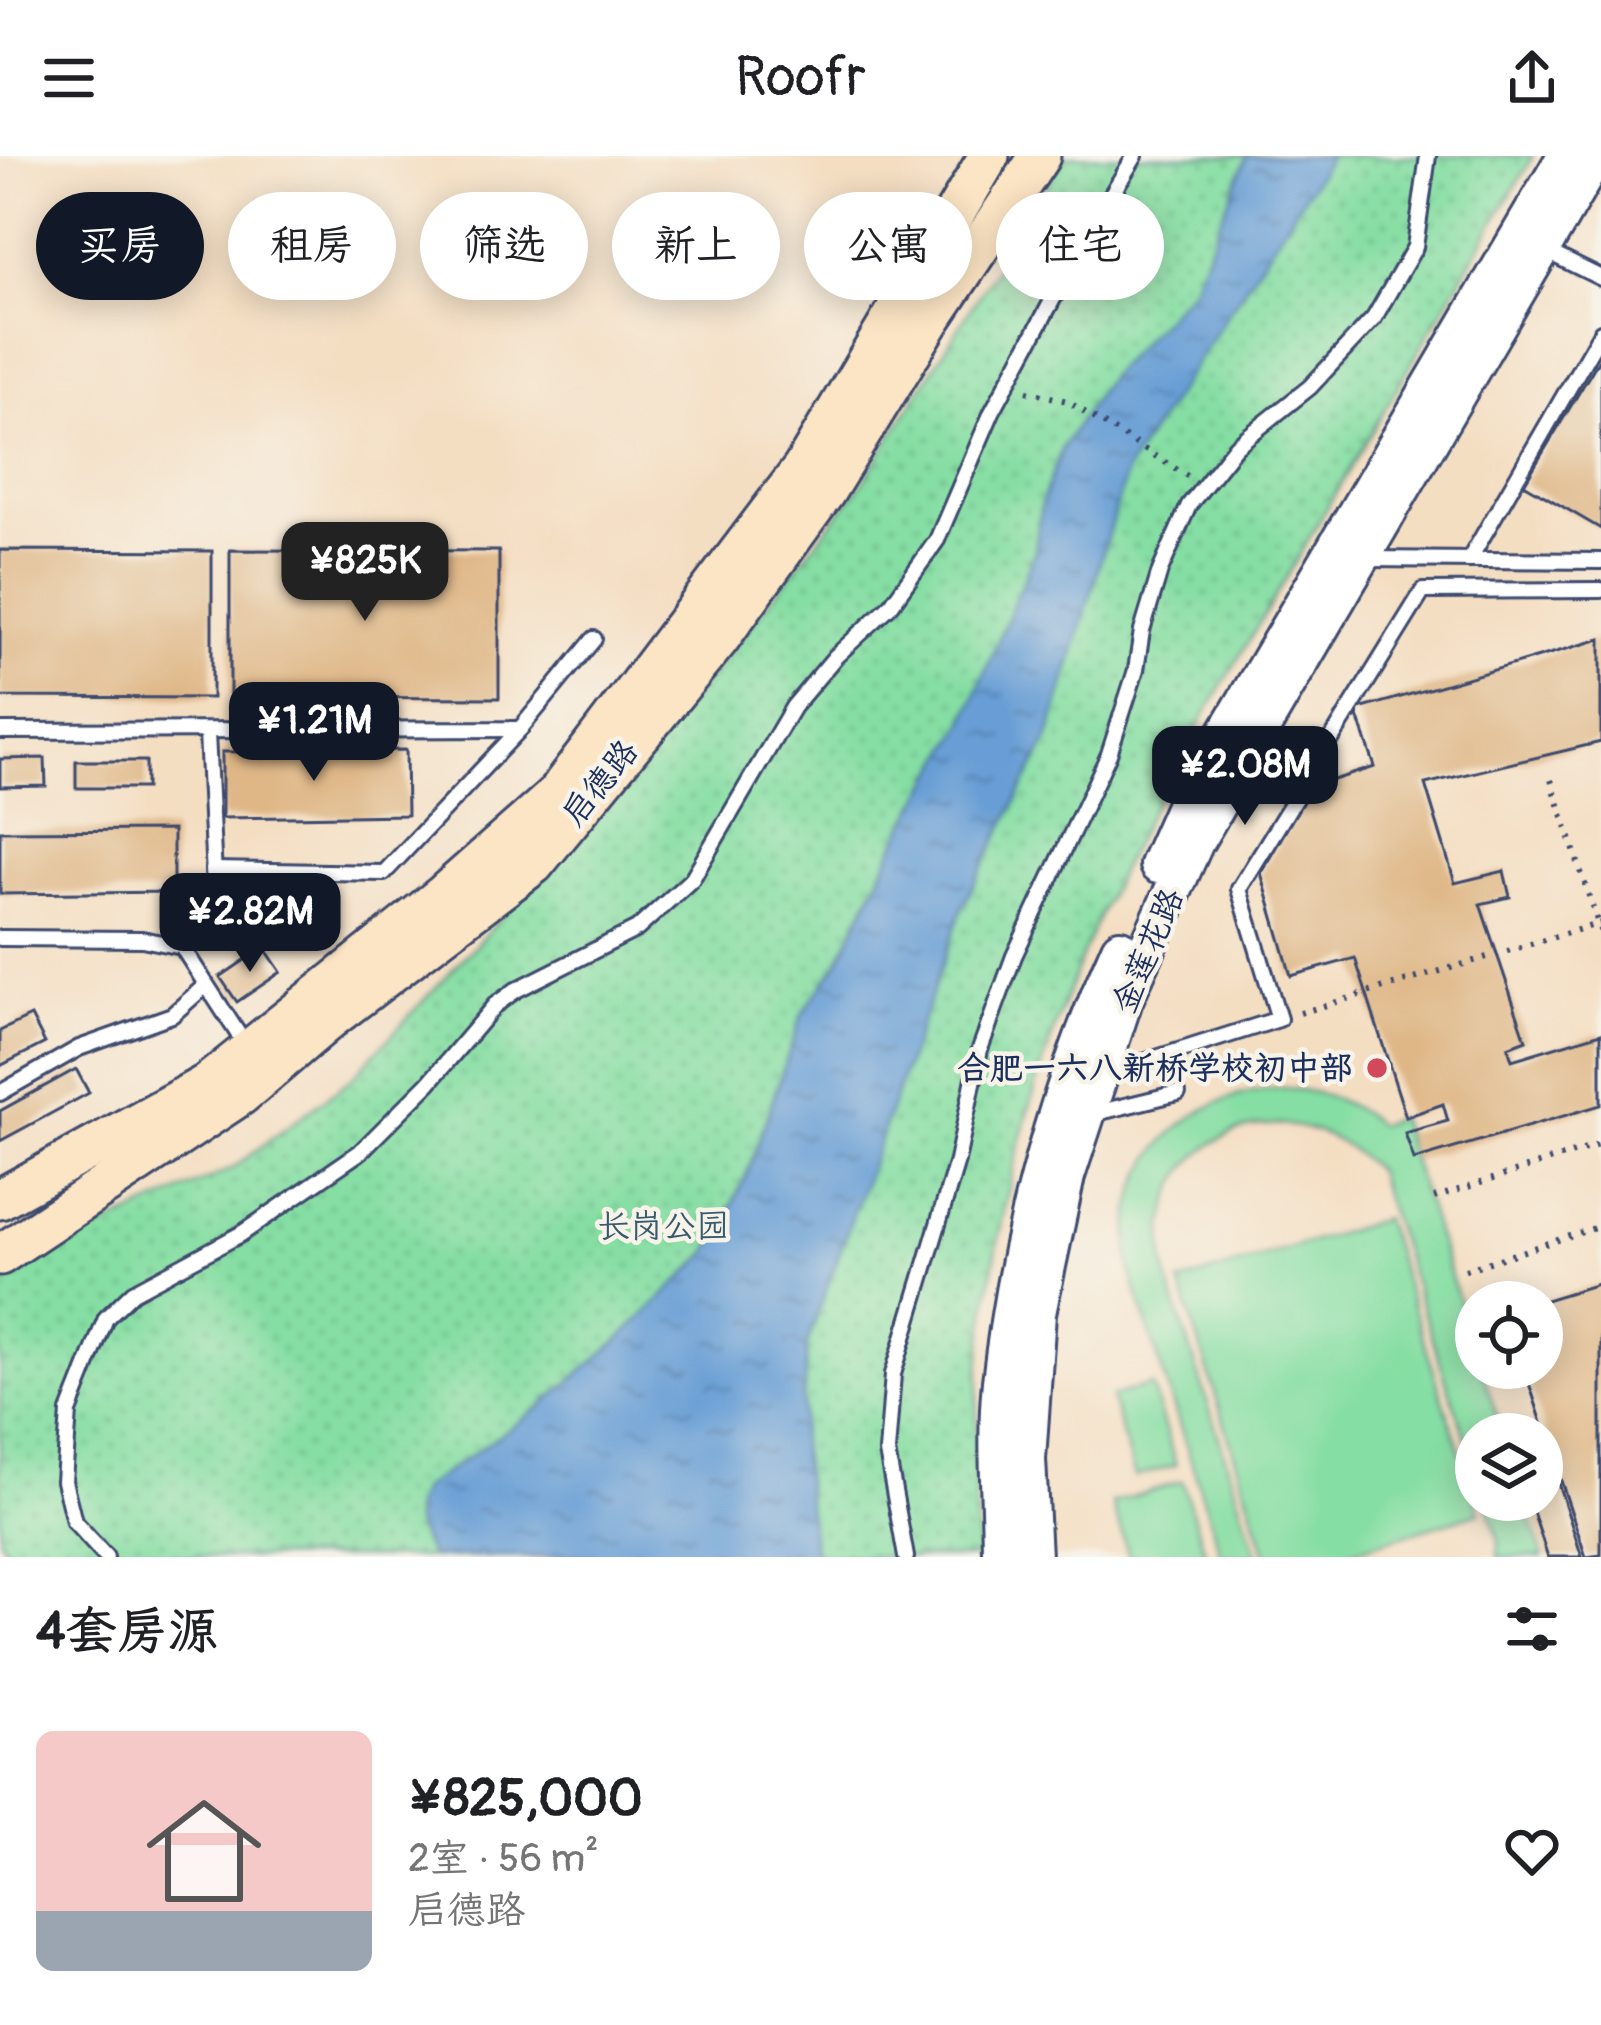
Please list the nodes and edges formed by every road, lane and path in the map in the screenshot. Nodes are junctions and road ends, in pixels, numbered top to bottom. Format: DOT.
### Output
graph roads {
  1 [pos="988,156"];
  2 [pos="1040,156"];
  3 [pos="1135,156"];
  4 [pos="1427,156"];
  5 [pos="1566,156"];
  6 [pos="1596,156"];
  7 [pos="1541,249"];
  8 [pos="1601,278"];
  9 [pos="1601,332"];
  10 [pos="1008,382"];
  11 [pos="1205,484"];
  12 [pos="1360,559"];
  13 [pos="1469,560"];
  14 [pos="1601,561"];
  15 [pos="1601,590"];
  16 [pos="594,639"];
  17 [pos="520,729"];
  18 [pos="0,731"];
  19 [pos="207,733"];
  20 [pos="1552,781"];
  21 [pos="213,870"];
  22 [pos="1600,926"];
  23 [pos="0,938"];
  24 [pos="182,947"];
  25 [pos="206,985"];
  26 [pos="1280,1019"];
  27 [pos="248,1051"];
  28 [pos="1102,1075"];
  29 [pos="0,1093"];
  30 [pos="1178,1093"];
  31 [pos="1088,1115"];
  32 [pos="1601,1144"];
  33 [pos="1434,1198"];
  34 [pos="0,1199"];
  35 [pos="1601,1226"];
  36 [pos="0,1255"];
  37 [pos="1466,1270"];
  38 [pos="106,1557"];
  39 [pos="906,1557"];
  40 [pos="1001,1557"];
  41 [pos="1032,1557"];
  1 -- 27 [label="main road, 启德路"];
  2 -- 36 [label="main road, 启德路"];
  3 -- 10 [label="lane"];
  4 -- 11 [label="lane"];
  5 -- 40 [label="street, 金莲花路"];
  6 -- 7 [label="street, 金莲花路"];
  7 -- 8 [label="lane"];
  7 -- 12 [label="street, 金莲花路"];
  9 -- 13 [label="lane"];
  10 -- 11 [label="path"];
  10 -- 38 [label="lane"];
  11 -- 39 [label="lane"];
  12 -- 13 [label="lane"];
  12 -- 28 [label="street, 金莲花路"];
  13 -- 14 [label="lane"];
  15 -- 26 [label="lane"];
  16 -- 17 [label="lane"];
  17 -- 19 [label="lane"];
  17 -- 21 [label="lane"];
  18 -- 19 [label="lane"];
  19 -- 21 [label="lane"];
  20 -- 22 [label="path"];
  21 -- 24 [label="lane"];
  22 -- 26 [label="path"];
  23 -- 24 [label="lane"];
  24 -- 25 [label="lane"];
  25 -- 27 [label="lane"];
  25 -- 29 [label="lane"];
  26 -- 28 [label="lane"];
  27 -- 34 [label="main road, 启德路"];
  28 -- 31 [label="street, 金莲花路"];
  30 -- 31 [label="lane"];
  31 -- 41 [label="street, 金莲花路"];
  32 -- 33 [label="path"];
  35 -- 37 [label="path"];
}
